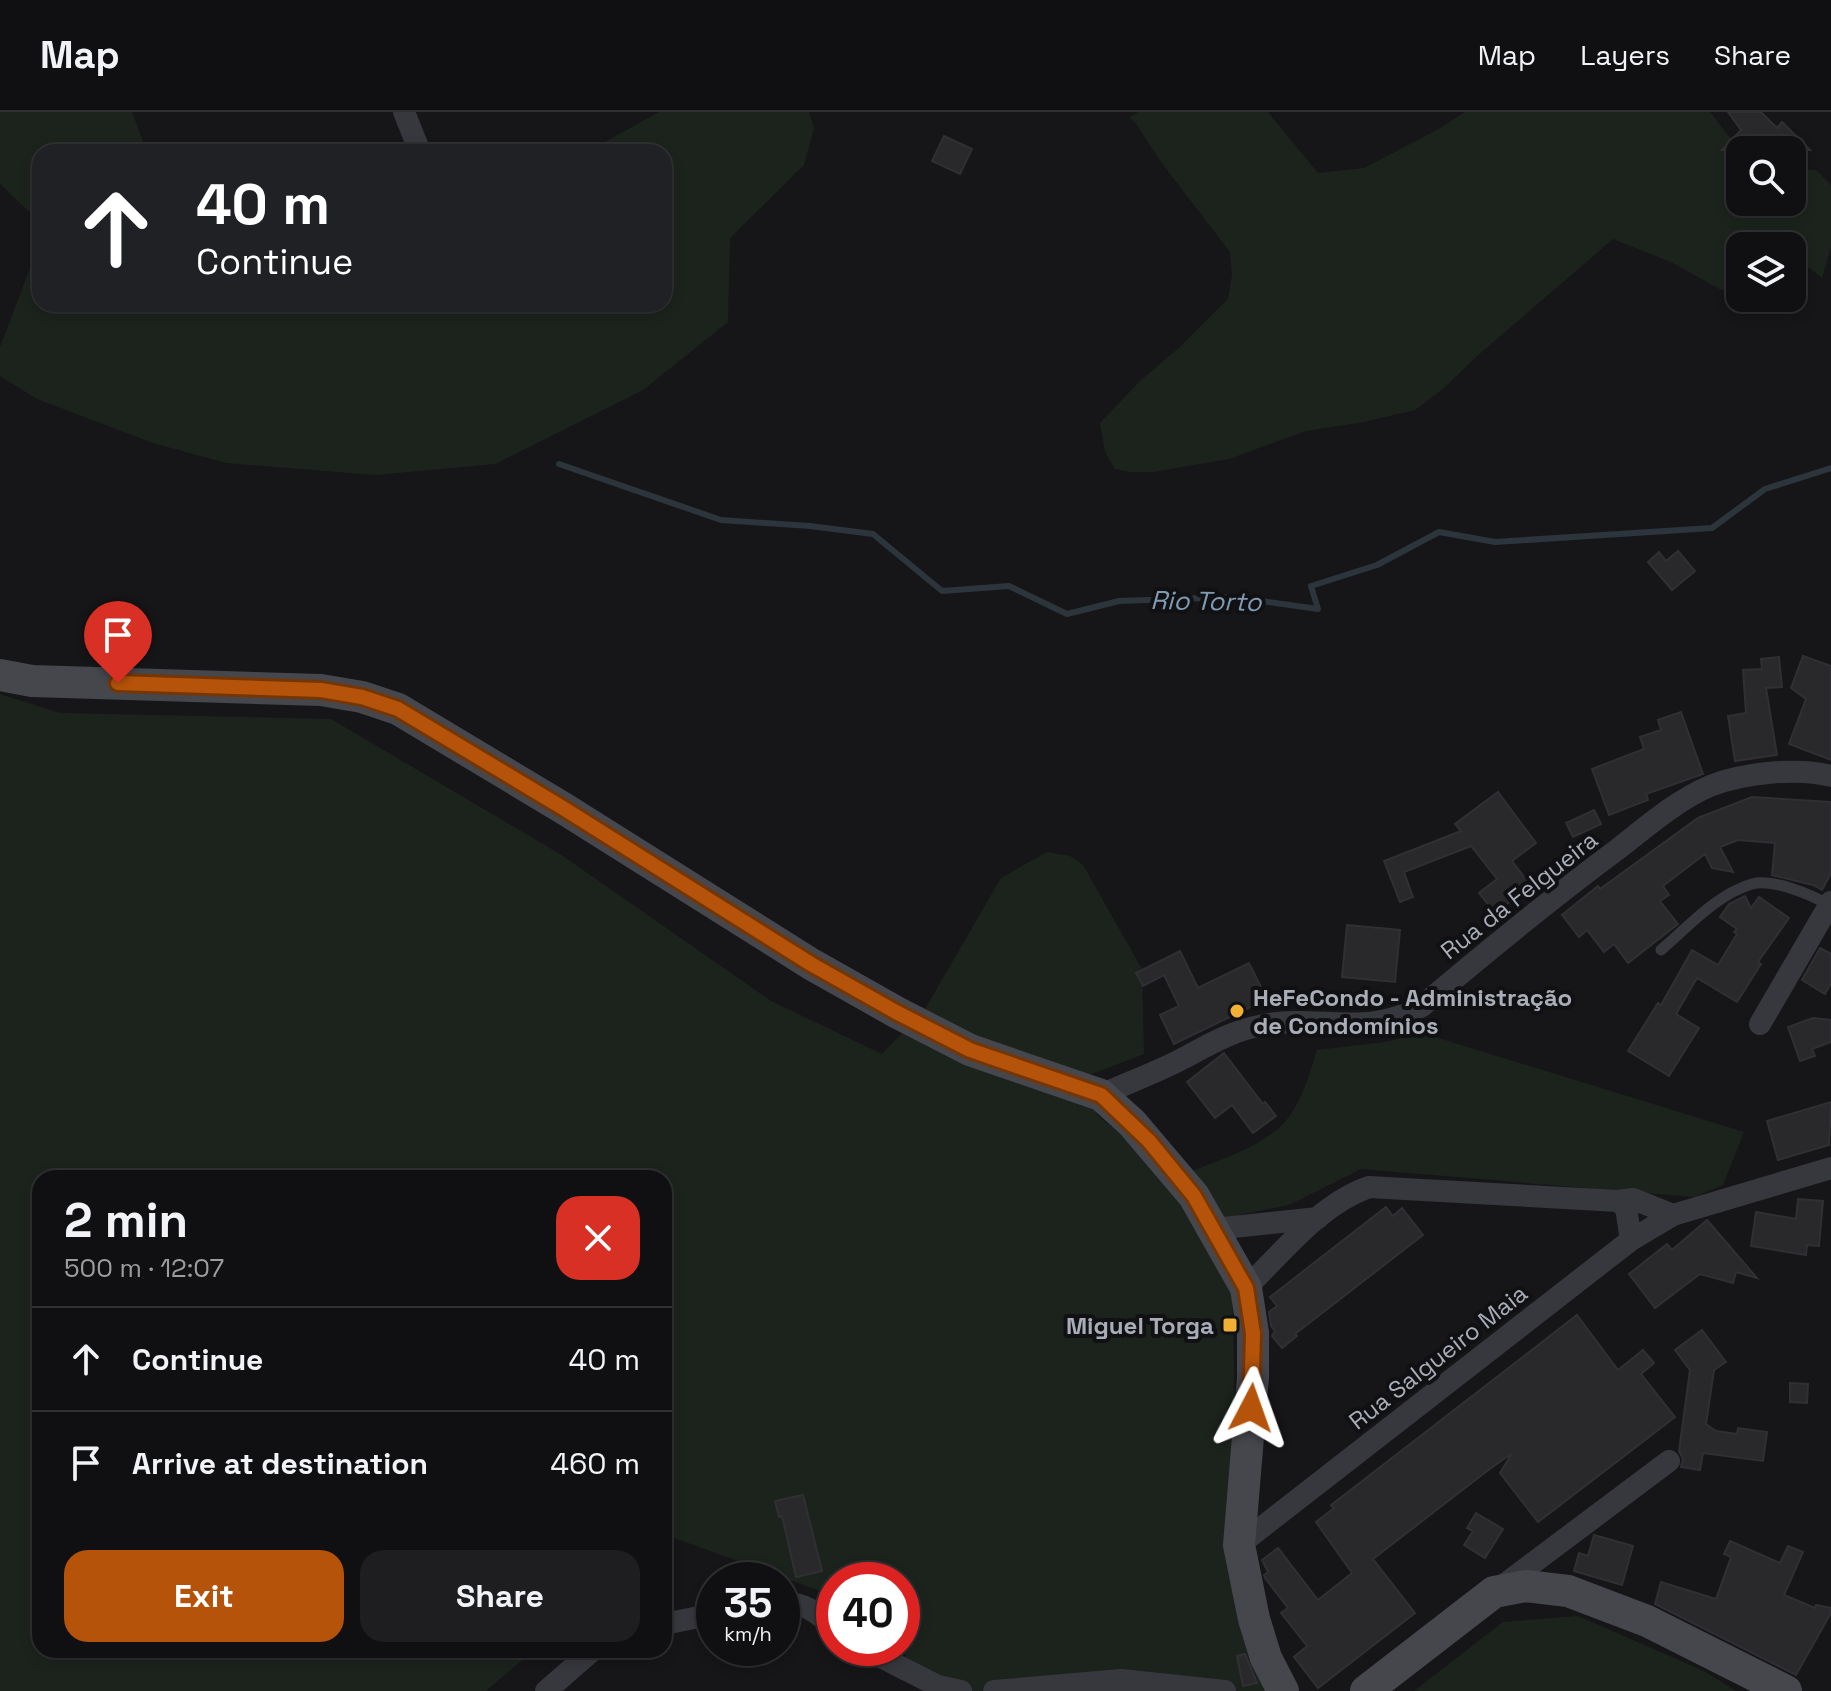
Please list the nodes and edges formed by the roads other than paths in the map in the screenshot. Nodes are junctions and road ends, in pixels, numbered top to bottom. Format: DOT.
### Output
graph roads {
  1 [pos="404,112"];
  2 [pos="417,144"];
  3 [pos="0,675"];
  4 [pos="1831,776"];
  5 [pos="1830,904"];
  6 [pos="1661,950"];
  7 [pos="1760,1024"];
  8 [pos="1101,1095"];
  9 [pos="1831,1168"];
  10 [pos="1618,1201"];
  11 [pos="1673,1215"];
  12 [pos="1318,1218"];
  13 [pos="1214,1229"];
  14 [pos="1631,1240"];
  15 [pos="1246,1288"];
  16 [pos="1669,1461"];
  17 [pos="1239,1545"];
  18 [pos="1494,1592"];
  19 [pos="696,1618"];
  20 [pos="672,1622"];
  21 [pos="584,1658"];
  22 [pos="899,1666"];
  23 [pos="546,1691"];
  24 [pos="961,1691"];
  25 [pos="994,1691"];
  26 [pos="1225,1691"];
  27 [pos="1283,1691"];
  28 [pos="1366,1691"];
  29 [pos="1786,1691"];
  1 -- 2 [label="street"];
  3 -- 8 [label="street"];
  4 -- 8 [label="street, Rua da Felgueira"];
  5 -- 6 [label="lane"];
  5 -- 7 [label="street"];
  8 -- 13 [label="street"];
  9 -- 11 [label="street, Rua Salgueiro Maia"];
  10 -- 11 [label="street"];
  10 -- 12 [label="street"];
  10 -- 14 [label="street"];
  11 -- 14 [label="street, Rua Salgueiro Maia"];
  12 -- 13 [label="street"];
  12 -- 15 [label="street"];
  13 -- 15 [label="street"];
  14 -- 17 [label="street, Rua Salgueiro Maia"];
  15 -- 17 [label="street"];
  16 -- 18 [label="street"];
  17 -- 27 [label="street"];
  18 -- 28 [label="street"];
  18 -- 29 [label="street"];
  19 -- 20 [label="street"];
  21 -- 23 [label="street"];
  22 -- 24 [label="street"];
  25 -- 26 [label="street"];
}
